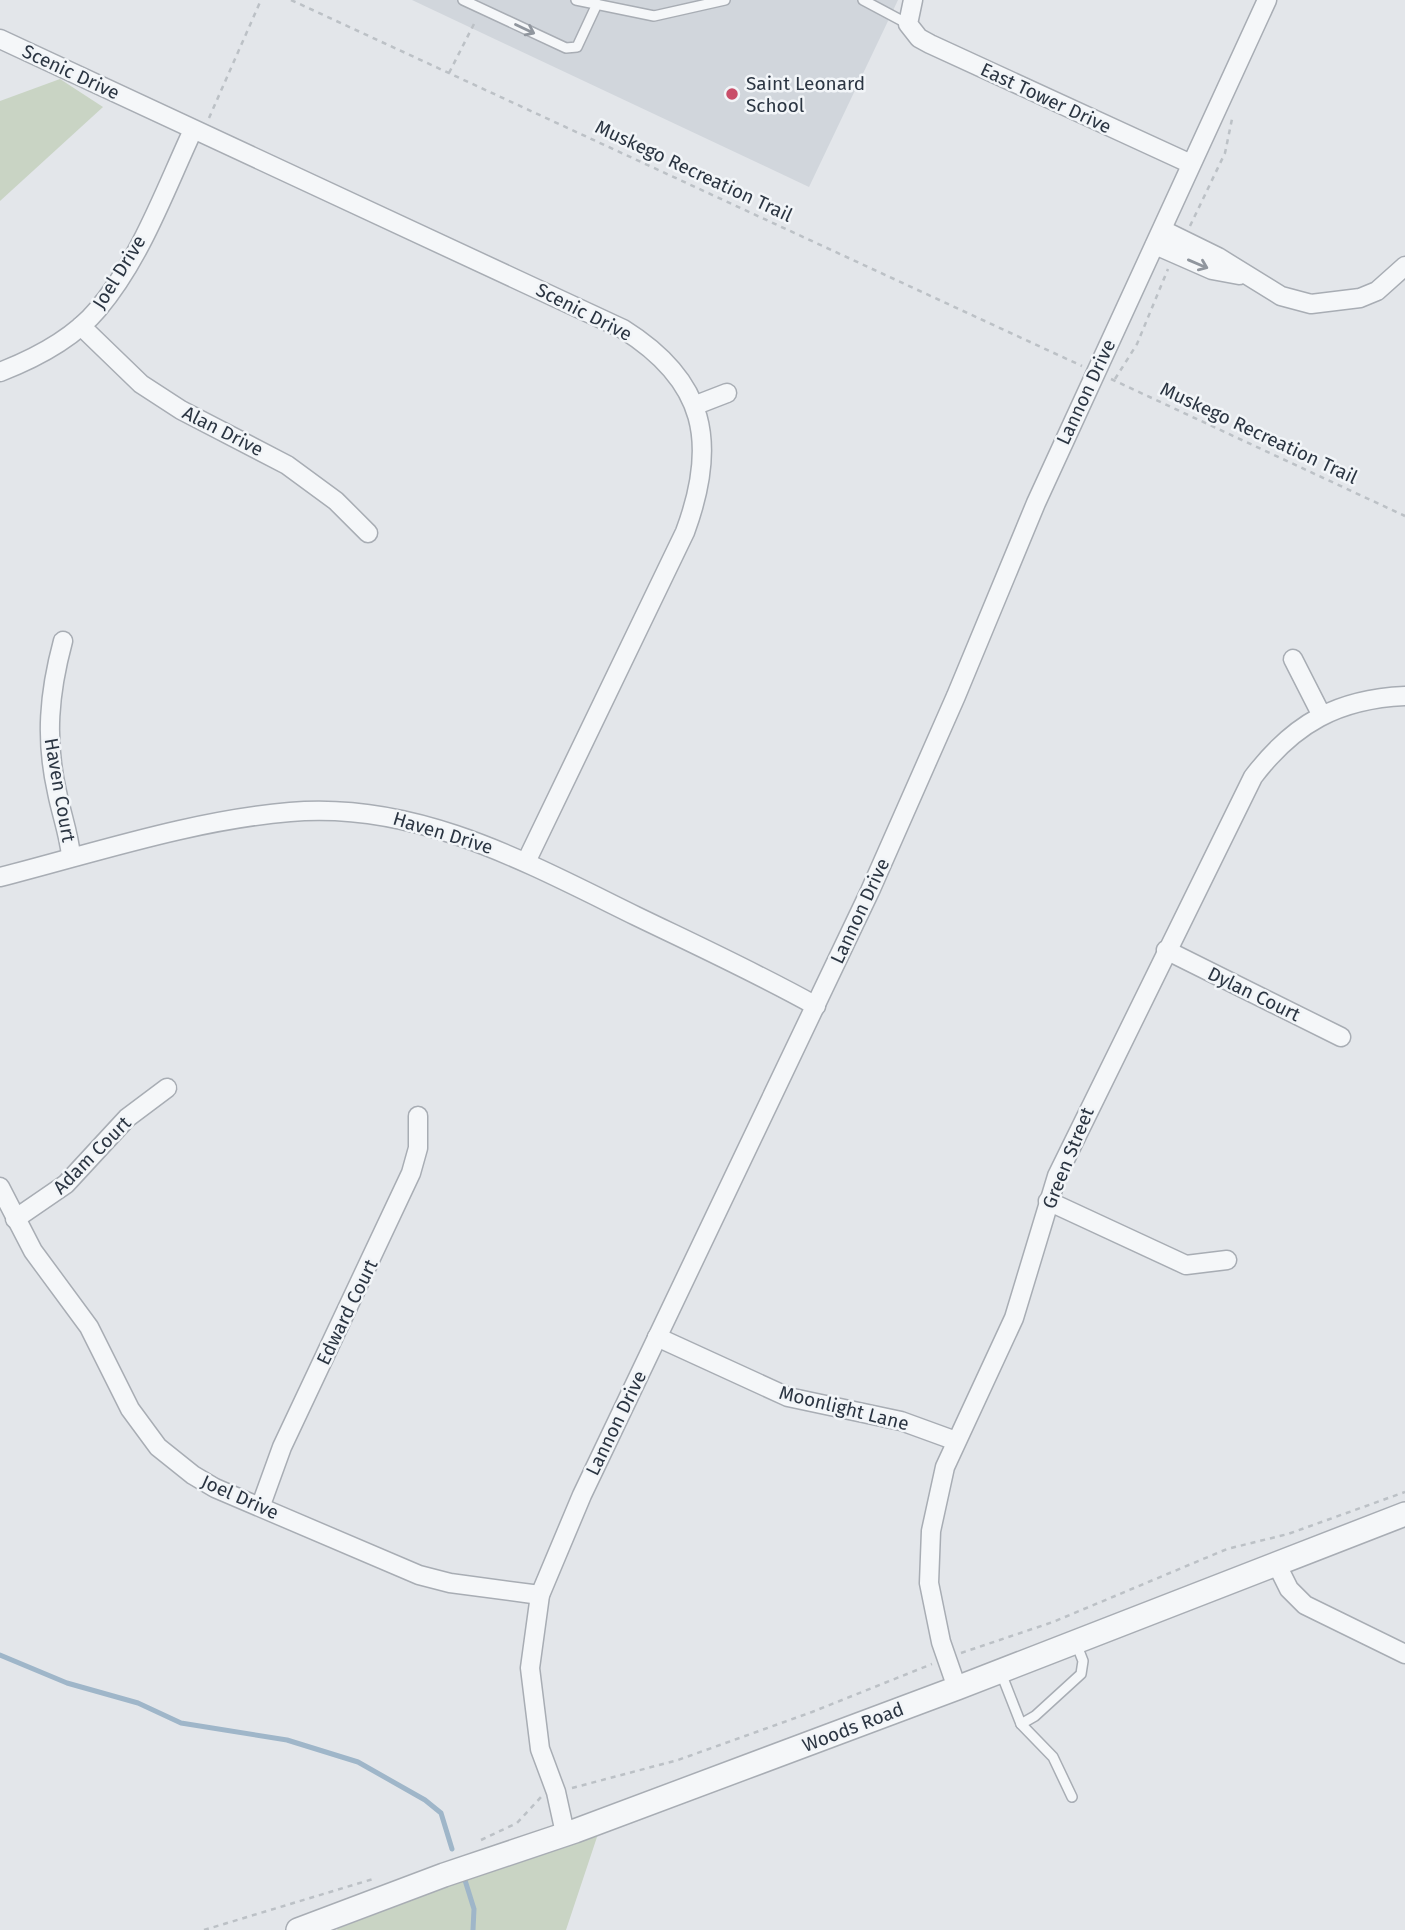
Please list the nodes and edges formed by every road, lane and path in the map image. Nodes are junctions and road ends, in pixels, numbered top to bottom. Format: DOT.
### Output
graph roads {
  1 [pos="261,0"];
  2 [pos="291,0"];
  3 [pos="463,0"];
  4 [pos="576,0"];
  5 [pos="725,0"];
  6 [pos="863,0"];
  7 [pos="912,0"];
  8 [pos="1267,0"];
  9 [pos="597,4"];
  10 [pos="481,9"];
  11 [pos="908,24"];
  12 [pos="0,39"];
  13 [pos="449,73"];
  14 [pos="1233,107"];
  15 [pos="198,132"];
  16 [pos="1191,164"];
  17 [pos="1188,230"];
  18 [pos="1159,237"];
  19 [pos="1171,262"];
  20 [pos="1405,266"];
  21 [pos="81,326"];
  22 [pos="1085,367"];
  23 [pos="0,372"];
  24 [pos="1108,377"];
  25 [pos="1114,380"];
  26 [pos="727,393"];
  27 [pos="696,405"];
  28 [pos="1405,516"];
  29 [pos="368,533"];
  30 [pos="64,641"];
  31 [pos="1293,659"];
  32 [pos="1405,696"];
  33 [pos="1321,714"];
  34 [pos="71,856"];
  35 [pos="526,862"];
  36 [pos="0,877"];
  37 [pos="1166,950"];
  38 [pos="816,1006"];
  39 [pos="1341,1037"];
  40 [pos="167,1088"];
  41 [pos="418,1116"];
  42 [pos="0,1187"];
  43 [pos="1048,1201"];
  44 [pos="15,1219"];
  45 [pos="1227,1260"];
  46 [pos="657,1337"];
  47 [pos="956,1441"];
  48 [pos="1405,1492"];
  49 [pos="261,1505"];
  50 [pos="1405,1514"];
  51 [pos="1276,1563"];
  52 [pos="540,1595"];
  53 [pos="1075,1642"];
  54 [pos="1405,1654"];
  55 [pos="957,1655"];
  56 [pos="940,1661"];
  57 [pos="1000,1671"];
  58 [pos="957,1688"];
  59 [pos="1021,1724"];
  60 [pos="573,1787"];
  61 [pos="541,1796"];
  62 [pos="1072,1797"];
  63 [pos="565,1833"];
  64 [pos="479,1842"];
  65 [pos="380,1877"];
  66 [pos="204,1930"];
  67 [pos="298,1930"];
  1 -- 15 [label="path"];
  2 -- 13 [label="path, Muskego Recreation Trail"];
  3 -- 10 [label="lane"];
  4 -- 9 [label="lane"];
  5 -- 9 [label="lane"];
  6 -- 11 [label="lane"];
  7 -- 11 [label="street"];
  8 -- 16 [label="street, Lannon Drive"];
  10 -- 9 [label="lane, one-way"];
  10 -- 13 [label="path"];
  11 -- 16 [label="street, East Tower Drive"];
  12 -- 15 [label="street, Scenic Drive"];
  13 -- 22 [label="path, Muskego Recreation Trail"];
  14 -- 17 [label="path"];
  15 -- 21 [label="street, Joel Drive"];
  15 -- 27 [label="street, Scenic Drive"];
  16 -- 18 [label="street, Lannon Drive"];
  18 -- 20 [label="street"];
  18 -- 38 [label="street, Lannon Drive"];
  19 -- 25 [label="path"];
  21 -- 23 [label="street, Joel Drive"];
  21 -- 29 [label="street, Alan Drive"];
  24 -- 25 [label="path, Muskego Recreation Trail"];
  25 -- 28 [label="path, Muskego Recreation Trail"];
  26 -- 27 [label="street"];
  27 -- 35 [label="street, Scenic Drive"];
  30 -- 34 [label="street, Haven Court"];
  31 -- 33 [label="street"];
  32 -- 33 [label="street, Green Street"];
  33 -- 37 [label="street, Green Street"];
  34 -- 35 [label="street, Haven Drive"];
  34 -- 36 [label="street, Haven Drive"];
  35 -- 38 [label="street, Haven Drive"];
  37 -- 39 [label="street, Dylan Court"];
  37 -- 43 [label="street, Green Street"];
  38 -- 46 [label="street, Lannon Drive"];
  40 -- 44 [label="street, Adam Court"];
  41 -- 49 [label="street, Edward Court"];
  42 -- 44 [label="street, Joel Drive"];
  43 -- 45 [label="street"];
  43 -- 47 [label="street, Green Street"];
  44 -- 49 [label="street, Joel Drive"];
  46 -- 47 [label="street, Moonlight Lane"];
  46 -- 52 [label="street, Lannon Drive"];
  47 -- 58 [label="street, Green Street"];
  48 -- 55 [label="path"];
  49 -- 52 [label="street, Joel Drive"];
  50 -- 51 [label="street, Woods Road"];
  51 -- 53 [label="street, Woods Road"];
  51 -- 54 [label="street"];
  52 -- 63 [label="street, Lannon Drive"];
  53 -- 57 [label="street, Woods Road"];
  53 -- 59 [label="lane"];
  56 -- 60 [label="path"];
  57 -- 58 [label="street, Woods Road"];
  57 -- 59 [label="lane"];
  58 -- 63 [label="street, Woods Road"];
  59 -- 62 [label="lane"];
  61 -- 64 [label="path"];
  63 -- 67 [label="street, Woods Road"];
  65 -- 66 [label="path"];
}
